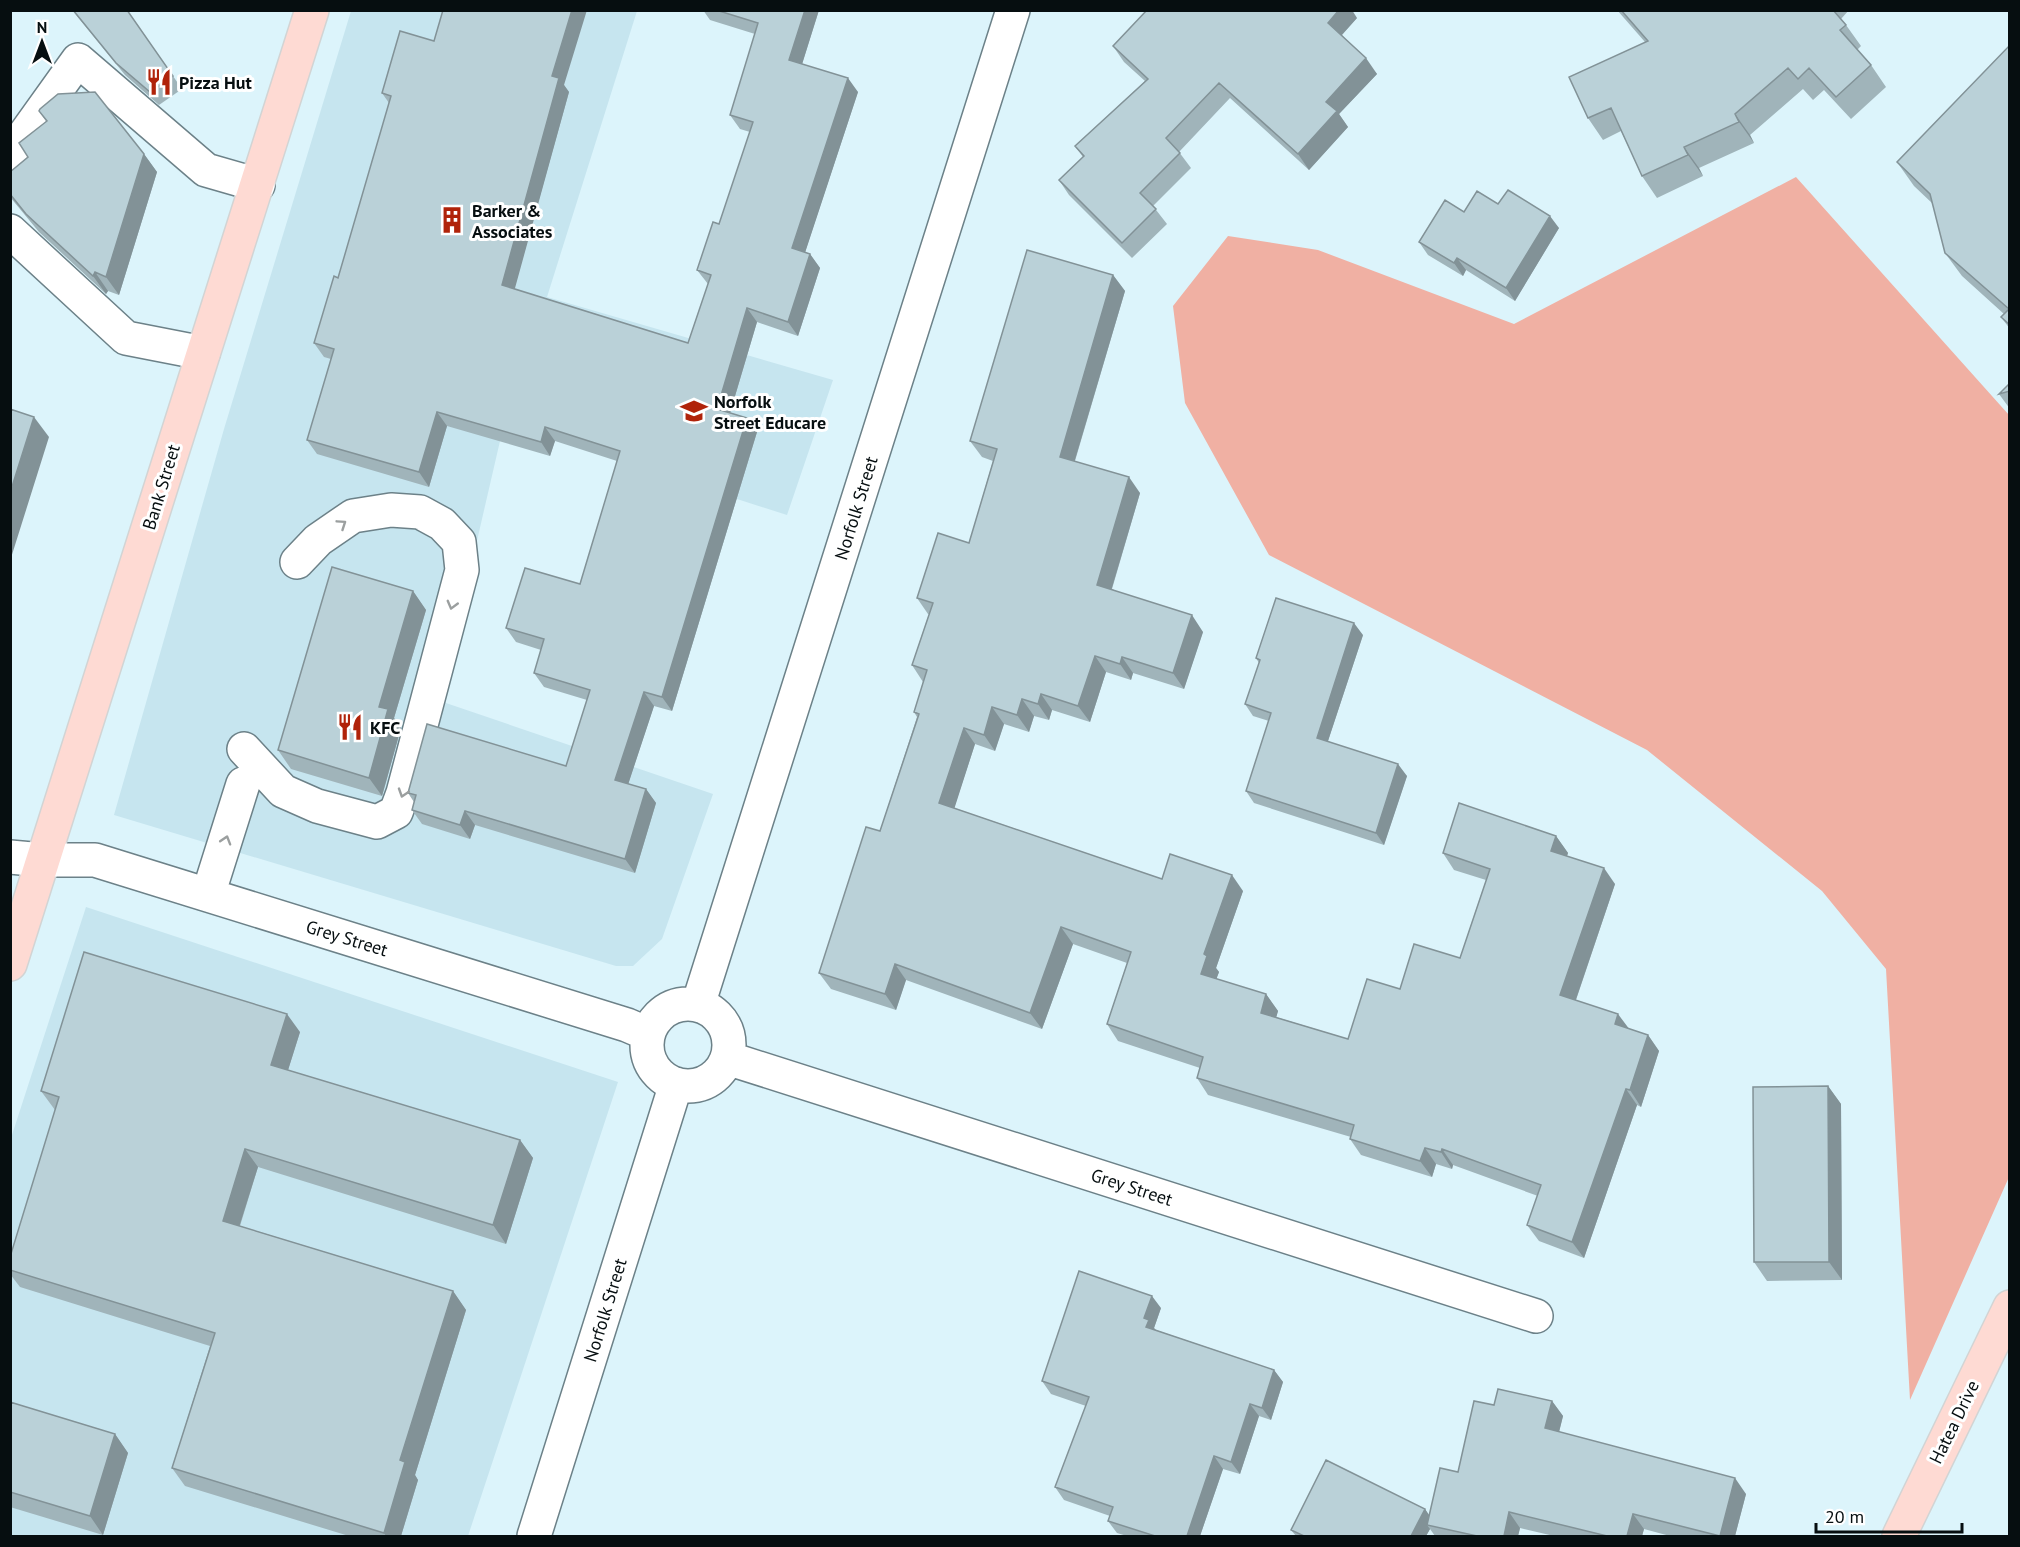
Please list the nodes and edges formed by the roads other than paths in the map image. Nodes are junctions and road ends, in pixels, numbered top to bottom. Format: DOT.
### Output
graph roads {
  1 [pos="312,10"];
  2 [pos="1013,10"];
  3 [pos="10,155"];
  4 [pos="258,185"];
  5 [pos="10,231"];
  6 [pos="202,353"];
  7 [pos="297,561"];
  8 [pos="244,749"];
  9 [pos="243,784"];
  10 [pos="10,857"];
  11 [pos="43,860"];
  12 [pos="208,895"];
  13 [pos="10,964"];
  14 [pos="698,1005"];
  15 [pos="648,1034"];
  16 [pos="727,1058"];
  17 [pos="676,1084"];
  18 [pos="2010,1307"];
  19 [pos="1536,1316"];
  20 [pos="534,1536"];
  21 [pos="1899,1536"];
  1 -- 4 [label="main road, Bank Street"];
  2 -- 14 [label="street, Norfolk Street"];
  3 -- 4 [label="street"];
  4 -- 6 [label="main road, Bank Street"];
  5 -- 6 [label="street"];
  6 -- 11 [label="main road, Bank Street"];
  7 -- 8 [label="street, one-way"];
  12 -- 9 [label="street, one-way"];
  10 -- 11 [label="street, Grey Street"];
  11 -- 12 [label="street, Grey Street"];
  11 -- 13 [label="main road, Bank Street"];
  12 -- 15 [label="street, Grey Street"];
  14 -- 15 [label="street"];
  14 -- 16 [label="street"];
  15 -- 17 [label="street"];
  16 -- 17 [label="street"];
  16 -- 19 [label="street, Grey Street"];
  17 -- 20 [label="street, Norfolk Street"];
  18 -- 21 [label="main road, Hatea Drive"];
}
